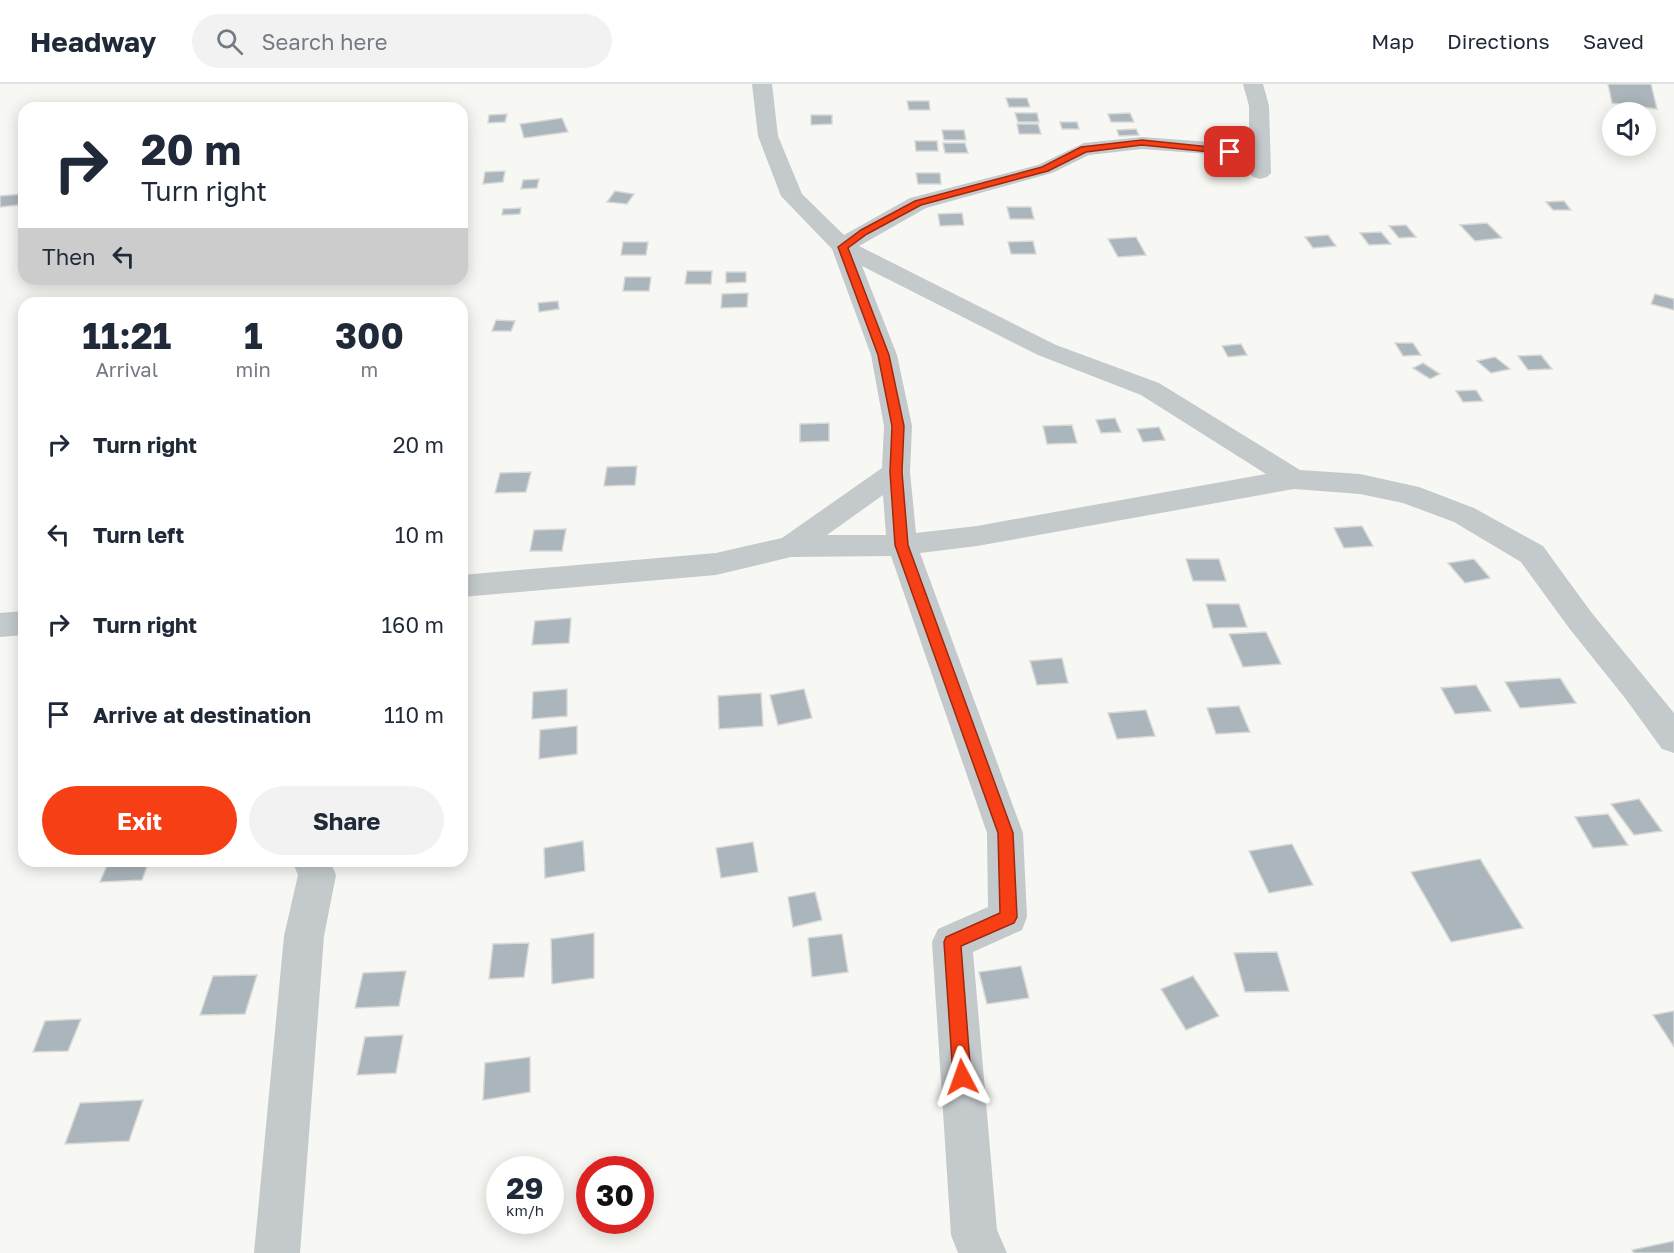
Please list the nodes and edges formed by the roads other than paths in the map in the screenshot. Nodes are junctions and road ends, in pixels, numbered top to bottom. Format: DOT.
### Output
graph roads {
  1 [pos="762,84"];
  2 [pos="1253,84"];
  3 [pos="843,247"];
  4 [pos="896,472"];
  5 [pos="1294,479"];
  6 [pos="902,545"];
  7 [pos="791,546"];
  8 [pos="468,585"];
  9 [pos="18,622"];
  10 [pos="0,624"];
  11 [pos="1674,739"];
  12 [pos="314,867"];
  13 [pos="277,1253"];
  14 [pos="984,1253"];
  1 -- 3 [label="street"];
  2 -- 3 [label="street"];
  3 -- 4 [label="street"];
  3 -- 5 [label="street"];
  4 -- 6 [label="street"];
  4 -- 7 [label="street"];
  5 -- 6 [label="street"];
  5 -- 11 [label="street"];
  6 -- 7 [label="street"];
  6 -- 14 [label="street"];
  7 -- 8 [label="street"];
  9 -- 10 [label="street"];
  12 -- 13 [label="street"];
}
